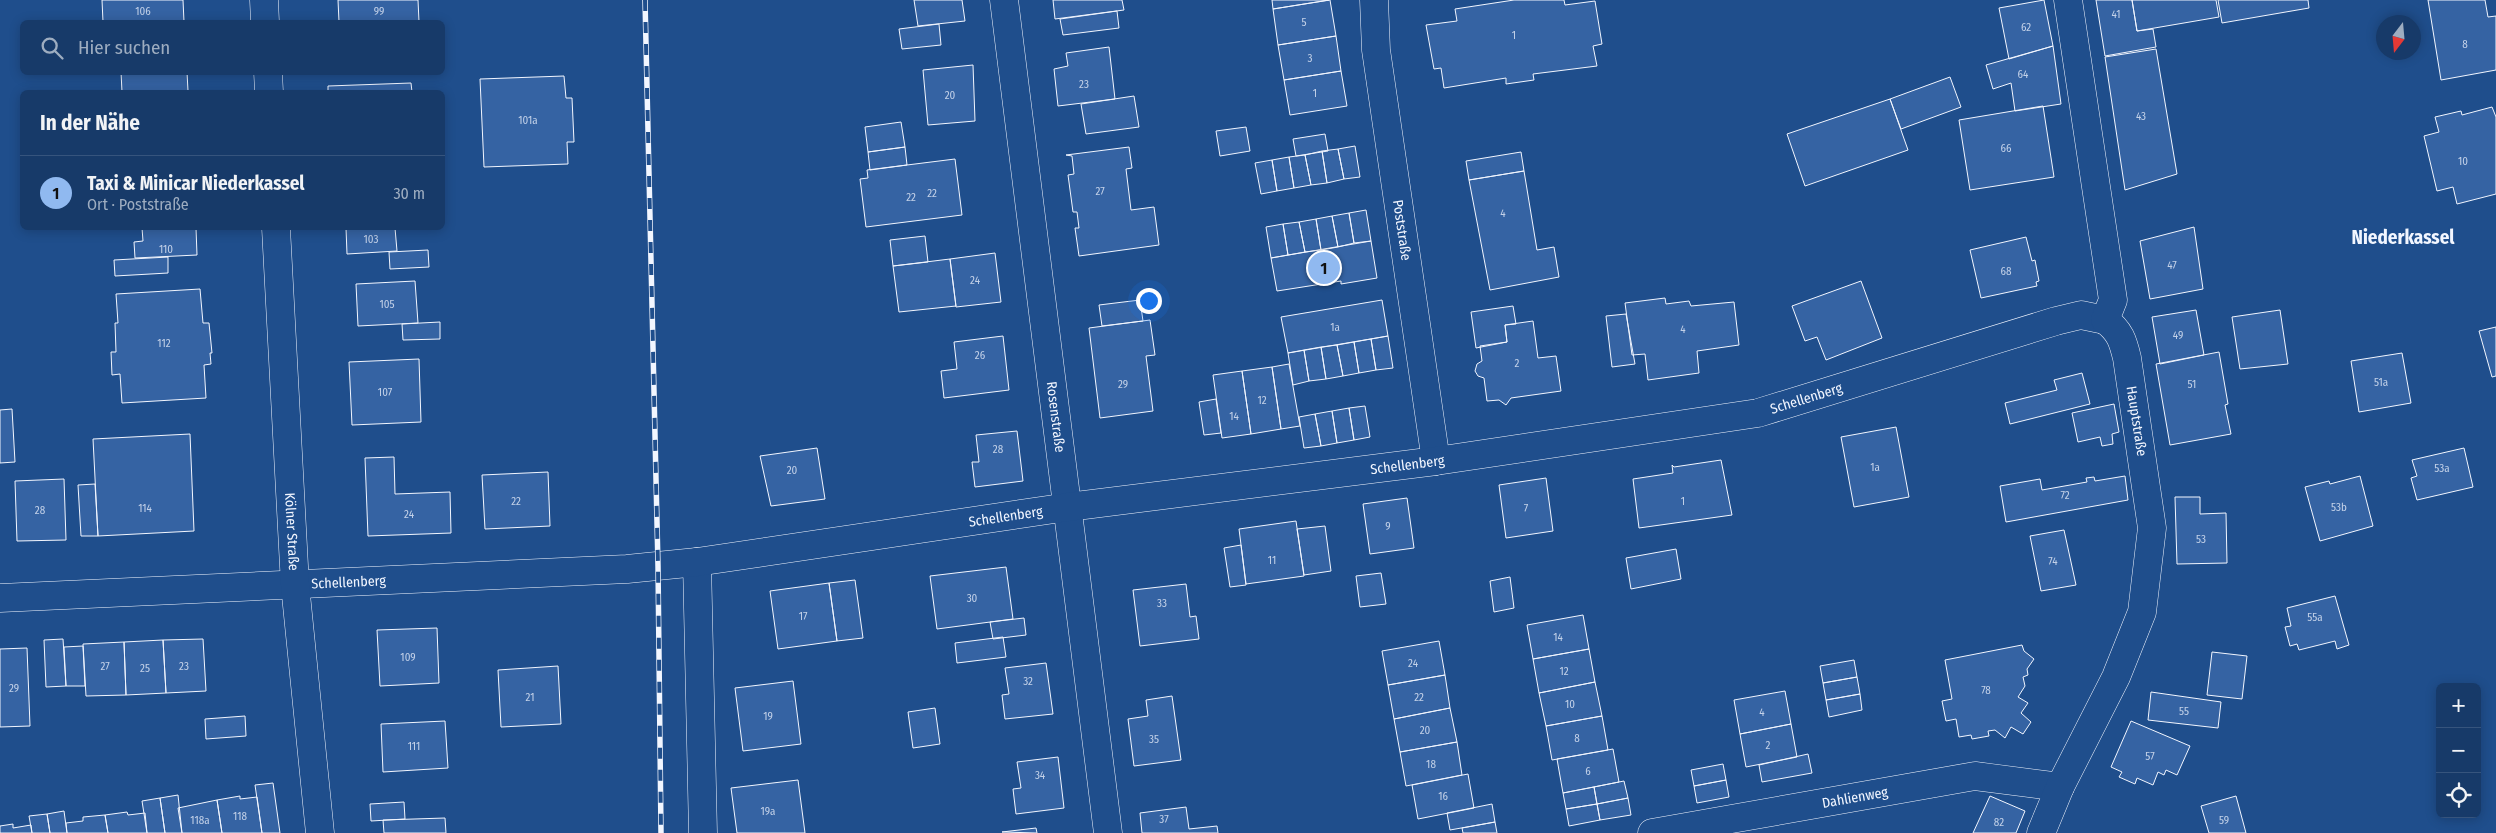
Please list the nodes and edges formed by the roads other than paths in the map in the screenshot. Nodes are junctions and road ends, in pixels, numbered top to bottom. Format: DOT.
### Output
graph roads {
  1 [pos="264,0"];
  2 [pos="1004,0"];
  3 [pos="1374,0"];
  4 [pos="2068,0"];
  5 [pos="265,20"];
  6 [pos="268,75"];
  7 [pos="269,90"];
  8 [pos="276,230"];
  9 [pos="2105,320"];
  10 [pos="1436,461"];
  11 [pos="1068,507"];
  12 [pos="697,562"];
  13 [pos="295,585"];
  14 [pos="0,598"];
  15 [pos="2060,787"];
  16 [pos="320,833"];
  17 [pos="703,833"];
  18 [pos="1108,833"];
  19 [pos="1652,833"];
  20 [pos="2042,833"];
  1 -- 5 [label="street"];
  2 -- 11 [label="street, Rosenstraße"];
  3 -- 10 [label="street, Poststraße"];
  4 -- 9 [label="street"];
  6 -- 7 [label="street"];
  8 -- 13 [label="street, Kölner Straße"];
  9 -- 10 [label="street, Schellenberg"];
  9 -- 15 [label="street, Hauptstraße"];
  10 -- 11 [label="street, Schellenberg"];
  11 -- 12 [label="street, Schellenberg"];
  11 -- 18 [label="street, Rosenstraße"];
  12 -- 13 [label="street, Schellenberg"];
  12 -- 17 [label="street"];
  13 -- 14 [label="street, Schellenberg"];
  13 -- 16 [label="street, Kölner Straße"];
  15 -- 19 [label="street, Dahlienweg"];
  15 -- 20 [label="street, Hauptstraße"];
}
